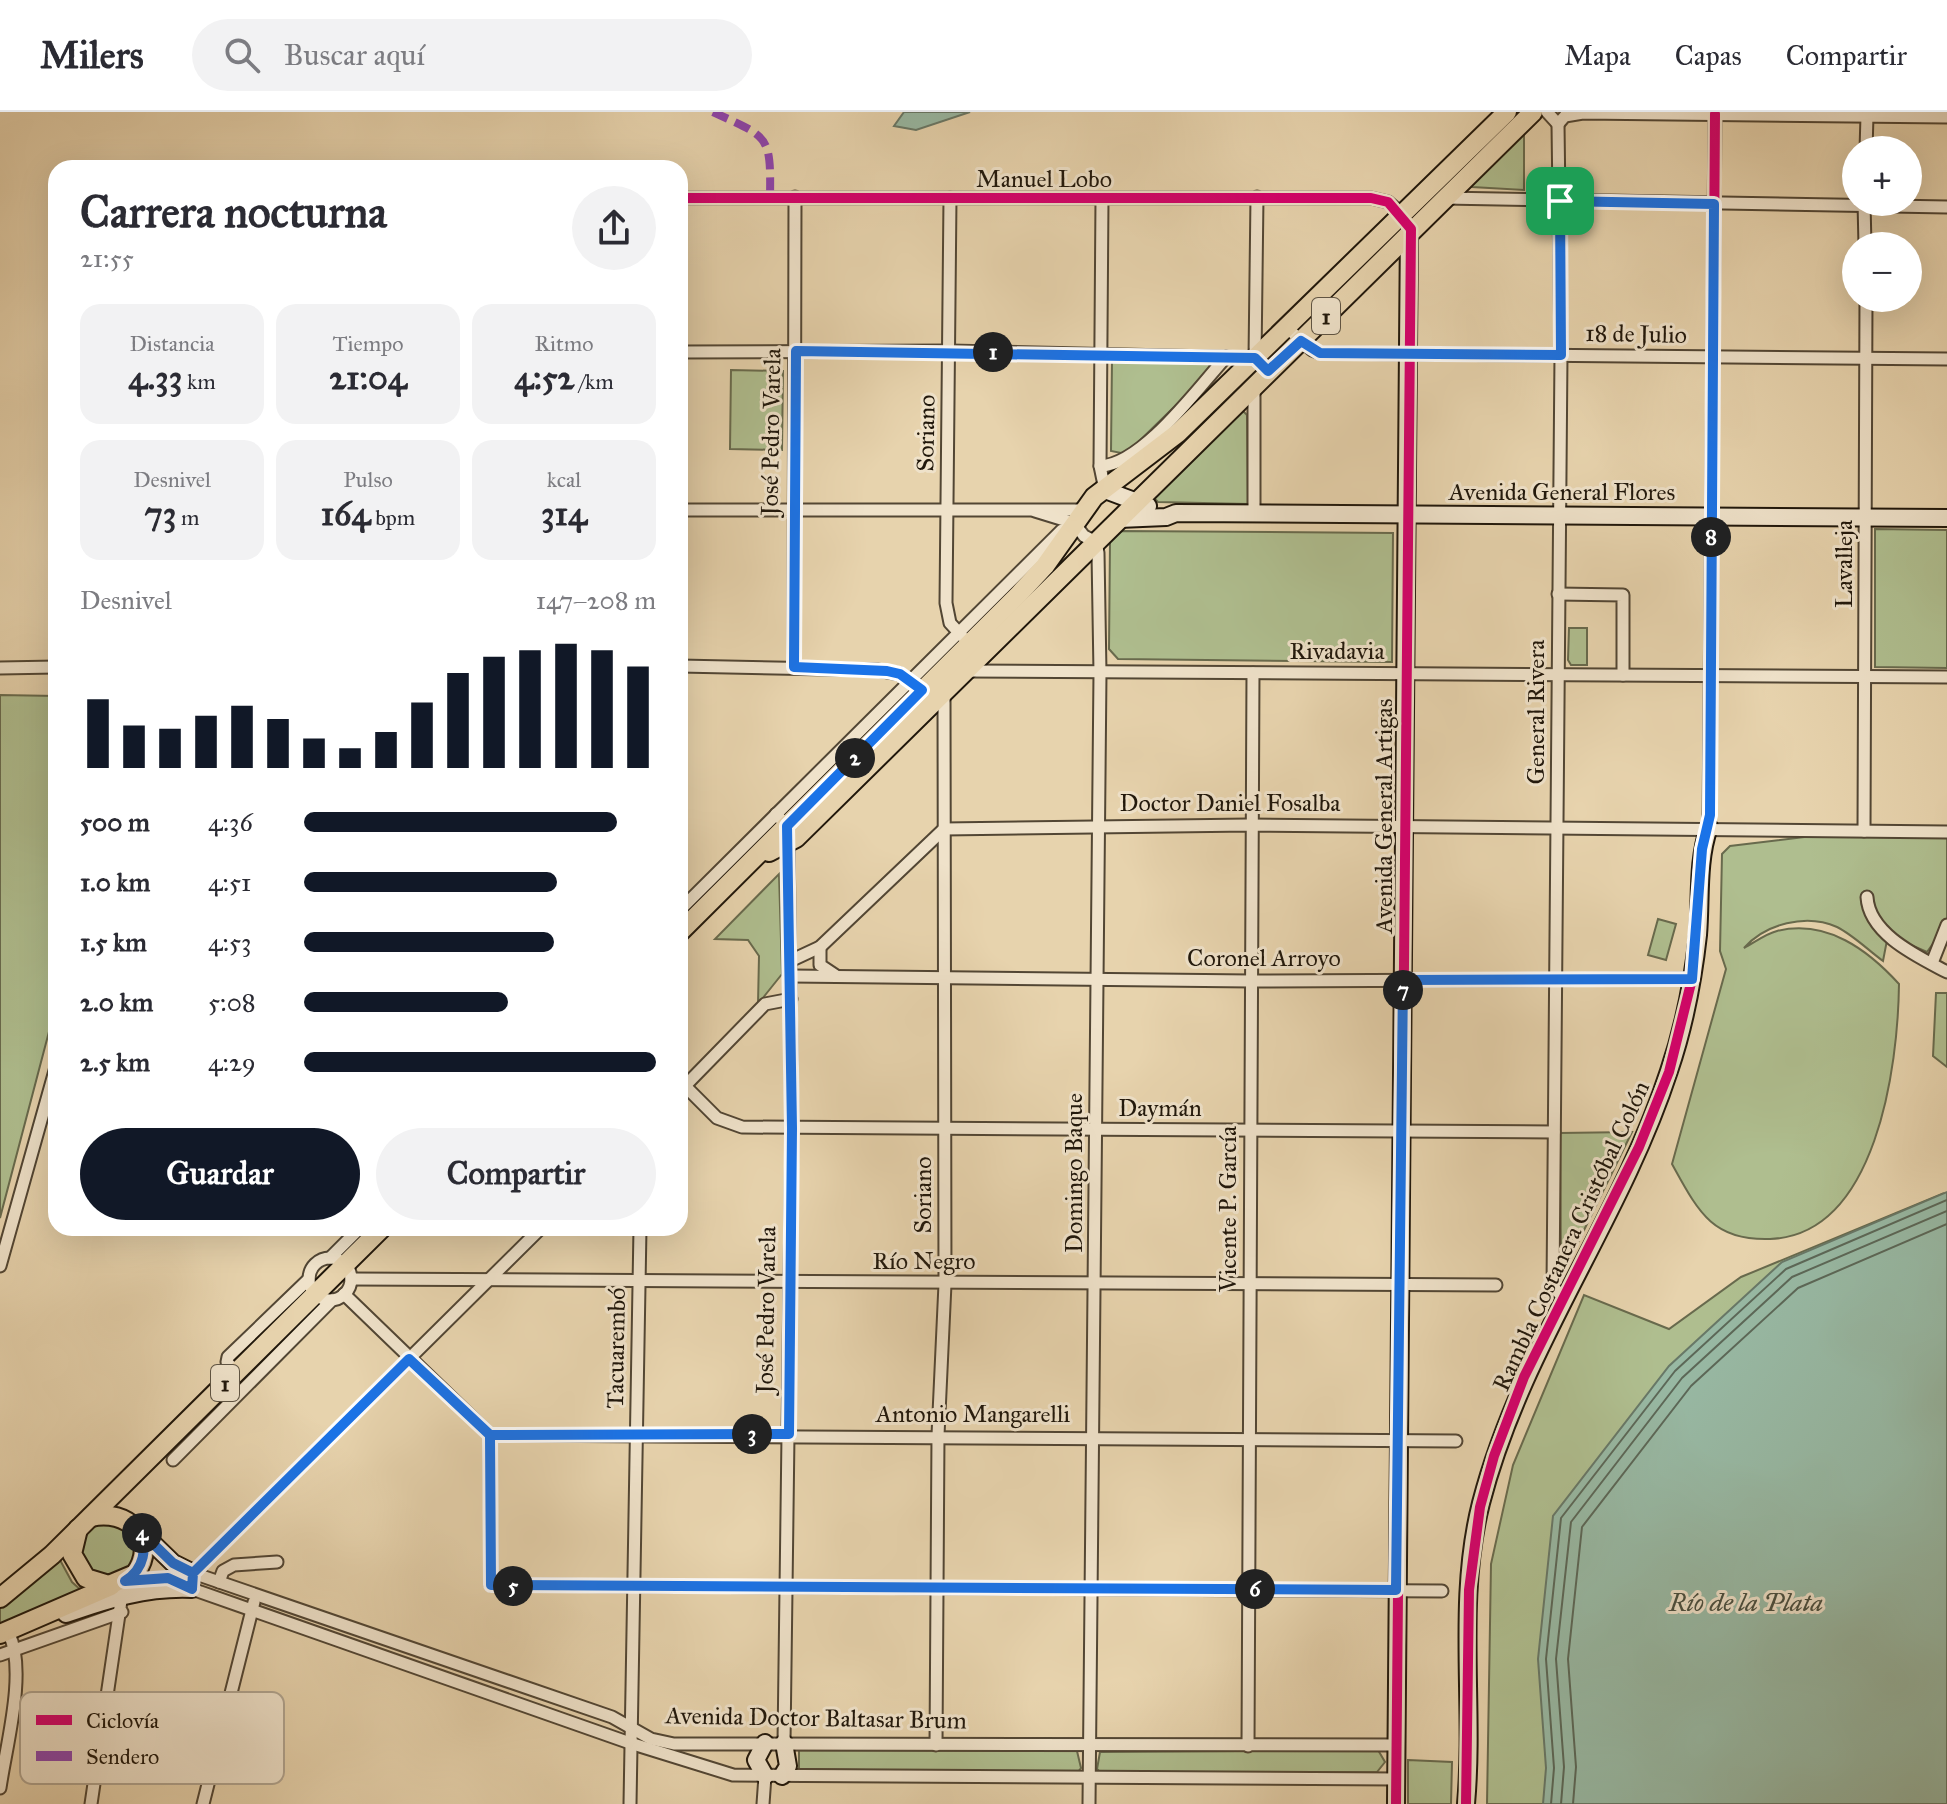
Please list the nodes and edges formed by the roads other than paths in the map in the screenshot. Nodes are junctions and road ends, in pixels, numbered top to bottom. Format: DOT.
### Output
graph roads {
  1 [pos="1507,112"];
  2 [pos="1533,112"];
  3 [pos="1547,112"];
  4 [pos="1580,113"];
  5 [pos="1715,114"];
  6 [pos="1867,116"];
  7 [pos="1947,117"];
  8 [pos="1558,124"];
  9 [pos="1866,136"];
  10 [pos="1485,144"];
  11 [pos="795,197"];
  12 [pos="1257,197"];
  13 [pos="688,198"];
  14 [pos="950,198"];
  15 [pos="1443,198"];
  16 [pos="1102,199"];
  17 [pos="1560,201"];
  18 [pos="1714,204"];
  19 [pos="1842,204"];
  20 [pos="1922,206"];
  21 [pos="1947,207"];
  22 [pos="1406,222"];
  23 [pos="1866,312"];
  24 [pos="1286,327"];
  25 [pos="1301,341"];
  26 [pos="796,351"];
  27 [pos="950,351"];
  28 [pos="688,352"];
  29 [pos="1409,354"];
  30 [pos="1100,355"];
  31 [pos="1561,355"];
  32 [pos="1226,357"];
  33 [pos="1713,357"];
  34 [pos="1867,358"];
  35 [pos="1947,359"];
  36 [pos="1261,365"];
  37 [pos="1254,385"];
  38 [pos="1100,466"];
  39 [pos="1105,490"];
  40 [pos="1135,503"];
  41 [pos="688,510"];
  42 [pos="793,511"];
  43 [pos="946,512"];
  44 [pos="1176,513"];
  45 [pos="1254,513"];
  46 [pos="1407,515"];
  47 [pos="1559,516"];
  48 [pos="1711,516"];
  49 [pos="1076,518"];
  50 [pos="1866,518"];
  51 [pos="1947,518"];
  52 [pos="1119,519"];
  53 [pos="1096,542"];
  54 [pos="1558,594"];
  55 [pos="970,644"];
  56 [pos="688,666"];
  57 [pos="48,667"];
  58 [pos="794,667"];
  59 [pos="0,668"];
  60 [pos="967,671"];
  61 [pos="1100,673"];
  62 [pos="1253,673"];
  63 [pos="1404,673"];
  64 [pos="1558,675"];
  65 [pos="1623,675"];
  66 [pos="1711,675"];
  67 [pos="1865,676"];
  68 [pos="1947,677"];
  69 [pos="944,693"];
  70 [pos="919,694"];
  71 [pos="1098,825"];
  72 [pos="1249,825"];
  73 [pos="1403,826"];
  74 [pos="1557,827"];
  75 [pos="1709,827"];
  76 [pos="944,829"];
  77 [pos="787,830"];
  78 [pos="1864,831"];
  79 [pos="1947,832"];
  80 [pos="1867,897"];
  81 [pos="688,904"];
  82 [pos="688,924"];
  83 [pos="1947,925"];
  84 [pos="820,947"];
  85 [pos="790,961"];
  86 [pos="1932,963"];
  87 [pos="1947,972"];
  88 [pos="836,975"];
  89 [pos="791,976"];
  90 [pos="946,977"];
  91 [pos="1554,979"];
  92 [pos="1692,979"];
  93 [pos="1096,980"];
  94 [pos="1403,980"];
  95 [pos="1251,981"];
  96 [pos="791,999"];
  97 [pos="688,1083"];
  98 [pos="688,1094"];
  99 [pos="48,1095"];
  100 [pos="792,1128"];
  101 [pos="945,1129"];
  102 [pos="1096,1130"];
  103 [pos="1250,1130"];
  104 [pos="1401,1131"];
  105 [pos="1554,1132"];
  106 [pos="356,1236"];
  107 [pos="374,1236"];
  108 [pos="533,1236"];
  109 [pos="640,1236"];
  110 [pos="0,1266"];
  111 [pos="342,1267"];
  112 [pos="489,1280"];
  113 [pos="639,1282"];
  114 [pos="791,1282"];
  115 [pos="1250,1282"];
  116 [pos="1095,1283"];
  117 [pos="1400,1283"];
  118 [pos="945,1284"];
  119 [pos="1496,1285"];
  120 [pos="319,1291"];
  121 [pos="344,1294"];
  122 [pos="1563,1297"];
  123 [pos="264,1345"];
  124 [pos="409,1359"];
  125 [pos="208,1412"];
  126 [pos="192,1429"];
  127 [pos="637,1434"];
  128 [pos="789,1434"];
  129 [pos="490,1435"];
  130 [pos="938,1435"];
  131 [pos="1094,1437"];
  132 [pos="1249,1439"];
  133 [pos="1399,1441"];
  134 [pos="1456,1441"];
  135 [pos="155,1453"];
  136 [pos="135,1473"];
  137 [pos="84,1523"];
  138 [pos="136,1527"];
  139 [pos="277,1562"];
  140 [pos="192,1581"];
  141 [pos="219,1582"];
  142 [pos="120,1587"];
  143 [pos="634,1587"];
  144 [pos="786,1587"];
  145 [pos="938,1588"];
  146 [pos="1248,1589"];
  147 [pos="1396,1590"];
  148 [pos="1091,1591"];
  149 [pos="1442,1591"];
  150 [pos="257,1594"];
  151 [pos="0,1598"];
  152 [pos="252,1609"];
  153 [pos="122,1612"];
  154 [pos="6,1638"];
  155 [pos="0,1655"];
  156 [pos="109,1692"];
  157 [pos="231,1692"];
  158 [pos="631,1728"];
  159 [pos="630,1743"];
  160 [pos="765,1743"];
  161 [pos="784,1743"];
  162 [pos="936,1745"];
  163 [pos="1089,1745"];
  164 [pos="1396,1745"];
  165 [pos="1248,1746"];
  166 [pos="773,1776"];
  167 [pos="1089,1778"];
  168 [pos="1396,1779"];
  169 [pos="94,1784"];
  170 [pos="208,1784"];
  171 [pos="0,1788"];
  172 [pos="91,1804"];
  173 [pos="203,1804"];
  174 [pos="630,1804"];
  175 [pos="763,1804"];
  176 [pos="1089,1804"];
  177 [pos="1396,1804"];
  178 [pos="1466,1804"];
  1 -- 10 [label="main road, 1"];
  2 -- 10 [label="main road, 1"];
  3 -- 8 [label="street"];
  4 -- 5 [label="street"];
  4 -- 8 [label="street"];
  5 -- 6 [label="street"];
  5 -- 18 [label="street"];
  6 -- 7 [label="street"];
  6 -- 9 [label="street"];
  8 -- 17 [label="street, General Rivera"];
  10 -- 15 [label="main road, 1"];
  10 -- 22 [label="main road, 1"];
  11 -- 13 [label="street, Manuel Lobo"];
  11 -- 14 [label="street, Manuel Lobo"];
  11 -- 26 [label="street, José Pedro Varela"];
  12 -- 16 [label="street, Manuel Lobo"];
  12 -- 22 [label="street, Manuel Lobo"];
  12 -- 36 [label="street"];
  14 -- 16 [label="street, Manuel Lobo"];
  14 -- 27 [label="street, Soriano"];
  15 -- 17 [label="street"];
  15 -- 22 [label="main road, 1"];
  16 -- 30 [label="street"];
  17 -- 18 [label="street"];
  17 -- 31 [label="street, General Rivera"];
  18 -- 19 [label="street"];
  18 -- 33 [label="street"];
  20 -- 21 [label="street"];
  22 -- 24 [label="main road, 1"];
  22 -- 25 [label="main road, 1"];
  22 -- 29 [label="street, Avenida General Artigas"];
  23 -- 34 [label="street, Lavalleja"];
  24 -- 25 [label="street, 18 de Julio"];
  24 -- 36 [label="main road, 1"];
  25 -- 29 [label="street, 18 de Julio"];
  25 -- 36 [label="main road, 1"];
  26 -- 27 [label="street"];
  26 -- 28 [label="street"];
  26 -- 42 [label="street, José Pedro Varela"];
  27 -- 30 [label="street"];
  27 -- 43 [label="street, Soriano"];
  29 -- 31 [label="street, 18 de Julio"];
  29 -- 46 [label="street, Avenida General Artigas"];
  30 -- 32 [label="street"];
  30 -- 38 [label="street"];
  31 -- 33 [label="street, 18 de Julio"];
  31 -- 47 [label="street, General Rivera"];
  32 -- 36 [label="street"];
  32 -- 38 [label="street"];
  33 -- 34 [label="street, 18 de Julio"];
  33 -- 48 [label="street"];
  34 -- 35 [label="street, 18 de Julio"];
  34 -- 50 [label="street, Lavalleja"];
  36 -- 37 [label="main road, 1"];
  36 -- 39 [label="main road, 1"];
  37 -- 40 [label="main road, 1"];
  37 -- 45 [label="street"];
  38 -- 39 [label="street"];
  39 -- 40 [label="street, Avenida General Flores"];
  39 -- 49 [label="main road, 1"];
  40 -- 44 [label="street, Avenida General Flores"];
  40 -- 52 [label="main road, 1"];
  41 -- 42 [label="street"];
  42 -- 43 [label="street"];
  42 -- 58 [label="street, José Pedro Varela"];
  43 -- 49 [label="street"];
  43 -- 55 [label="street, Soriano"];
  44 -- 45 [label="street, Avenida General Flores"];
  44 -- 52 [label="street, Avenida General Flores"];
  45 -- 46 [label="street, Avenida General Flores"];
  46 -- 47 [label="street, Avenida General Flores"];
  46 -- 63 [label="street, Avenida General Artigas"];
  47 -- 48 [label="street, Avenida General Flores"];
  47 -- 54 [label="street, General Rivera"];
  48 -- 50 [label="street, Avenida General Flores"];
  48 -- 66 [label="street"];
  49 -- 53 [label="street"];
  49 -- 55 [label="main road, 1"];
  50 -- 51 [label="street, Avenida General Flores"];
  50 -- 67 [label="street, Lavalleja"];
  52 -- 53 [label="main road, 1"];
  53 -- 55 [label="main road, 1"];
  53 -- 61 [label="street, Domingo Baque"];
  54 -- 64 [label="street, General Rivera"];
  54 -- 65 [label="street"];
  55 -- 60 [label="main road, 1"];
  55 -- 70 [label="main road, 1"];
  56 -- 58 [label="street"];
  57 -- 59 [label="street"];
  58 -- 70 [label="street"];
  60 -- 61 [label="street, Rivadavia"];
  60 -- 69 [label="main road, 1"];
  61 -- 62 [label="street, Rivadavia"];
  61 -- 71 [label="street, Domingo Baque"];
  62 -- 63 [label="street, Rivadavia"];
  62 -- 72 [label="street, Vicente P. García"];
  63 -- 64 [label="street, Rivadavia"];
  63 -- 73 [label="street, Avenida General Artigas"];
  64 -- 65 [label="street, Rivadavia"];
  64 -- 74 [label="street, General Rivera"];
  65 -- 66 [label="street, Rivadavia"];
  66 -- 67 [label="street, Rivadavia"];
  66 -- 75 [label="street"];
  67 -- 68 [label="street, Rivadavia"];
  67 -- 78 [label="street, Lavalleja"];
  69 -- 70 [label="main road, 1"];
  69 -- 76 [label="street, Soriano"];
  70 -- 77 [label="main road, 1"];
  70 -- 77 [label="street"];
  71 -- 72 [label="street, Doctor Daniel Fosalba"];
  71 -- 76 [label="street, Doctor Daniel Fosalba"];
  71 -- 93 [label="street, Domingo Baque"];
  72 -- 73 [label="street, Doctor Daniel Fosalba"];
  72 -- 95 [label="street, Vicente P. García"];
  73 -- 74 [label="street, Doctor Daniel Fosalba"];
  73 -- 94 [label="street, Avenida General Artigas"];
  74 -- 75 [label="street, Doctor Daniel Fosalba"];
  74 -- 91 [label="street, General Rivera"];
  75 -- 78 [label="street, Doctor Daniel Fosalba"];
  75 -- 92 [label="street, Rambla Costanera Cristóbal Colón"];
  76 -- 84 [label="street"];
  76 -- 90 [label="street, Soriano"];
  77 -- 81 [label="street"];
  77 -- 82 [label="main road, 1"];
  77 -- 85 [label="street, José Pedro Varela"];
  78 -- 79 [label="street, Doctor Daniel Fosalba"];
  80 -- 86 [label="street"];
  83 -- 86 [label="street"];
  84 -- 85 [label="street"];
  84 -- 88 [label="street"];
  85 -- 89 [label="street, José Pedro Varela"];
  86 -- 87 [label="street"];
  88 -- 89 [label="street, Coronel Arroyo"];
  88 -- 90 [label="street, Coronel Arroyo"];
  89 -- 96 [label="street, José Pedro Varela"];
  90 -- 93 [label="street, Coronel Arroyo"];
  90 -- 101 [label="street, Soriano"];
  91 -- 92 [label="street, Coronel Arroyo"];
  91 -- 94 [label="street, Coronel Arroyo"];
  91 -- 105 [label="street, General Rivera"];
  92 -- 122 [label="street, Rambla Costanera Cristóbal Colón"];
  93 -- 95 [label="street, Coronel Arroyo"];
  93 -- 102 [label="street, Domingo Baque"];
  94 -- 95 [label="street, Coronel Arroyo"];
  94 -- 104 [label="street, Avenida General Artigas"];
  95 -- 103 [label="street, Vicente P. García"];
  96 -- 97 [label="street"];
  96 -- 100 [label="street, José Pedro Varela"];
  98 -- 100 [label="street, Daymán"];
  99 -- 110 [label="street"];
  100 -- 101 [label="street, Daymán"];
  100 -- 114 [label="street, José Pedro Varela"];
  101 -- 102 [label="street, Daymán"];
  101 -- 118 [label="street, Soriano"];
  102 -- 103 [label="street, Daymán"];
  102 -- 116 [label="street, Domingo Baque"];
  103 -- 104 [label="street, Daymán"];
  103 -- 115 [label="street, Vicente P. García"];
  104 -- 105 [label="street, Daymán"];
  104 -- 117 [label="street, Avenida General Artigas"];
  105 -- 122 [label="street, General Rivera"];
  106 -- 111 [label="street"];
  107 -- 111 [label="main road, 1"];
  108 -- 112 [label="street"];
  109 -- 113 [label="street, Tacuarembó"];
  111 -- 112 [label="street, Río Negro"];
  111 -- 120 [label="main road, 1"];
  111 -- 121 [label="street"];
  112 -- 113 [label="street, Río Negro"];
  112 -- 124 [label="street"];
  113 -- 114 [label="street, Río Negro"];
  113 -- 127 [label="street, Tacuarembó"];
  114 -- 118 [label="street, Río Negro"];
  114 -- 128 [label="street, José Pedro Varela"];
  115 -- 116 [label="street, Río Negro"];
  115 -- 117 [label="street, Río Negro"];
  115 -- 132 [label="street, Vicente P. García"];
  116 -- 118 [label="street, Río Negro"];
  116 -- 131 [label="street, Domingo Baque"];
  117 -- 119 [label="street, Río Negro"];
  117 -- 133 [label="street, Avenida General Artigas"];
  118 -- 130 [label="street, Soriano"];
  120 -- 121 [label="street"];
  120 -- 123 [label="main road, 1"];
  121 -- 124 [label="street"];
  122 -- 178 [label="street, Rambla Costanera Cristóbal Colón"];
  123 -- 125 [label="street"];
  123 -- 125 [label="main road, 1"];
  124 -- 129 [label="street"];
  124 -- 140 [label="street"];
  125 -- 126 [label="main road, 1"];
  126 -- 135 [label="main road, 1"];
  126 -- 135 [label="street"];
  127 -- 128 [label="street, Antonio Mangarelli"];
  127 -- 129 [label="street, Antonio Mangarelli"];
  127 -- 143 [label="street, Tacuarembó"];
  128 -- 130 [label="street, Antonio Mangarelli"];
  128 -- 144 [label="street, José Pedro Varela"];
  129 -- 143 [label="street"];
  130 -- 131 [label="street, Antonio Mangarelli"];
  130 -- 145 [label="street, Soriano"];
  131 -- 132 [label="street, Antonio Mangarelli"];
  131 -- 148 [label="street, Domingo Baque"];
  132 -- 133 [label="street, Antonio Mangarelli"];
  132 -- 146 [label="street, Vicente P. García"];
  133 -- 134 [label="street, Antonio Mangarelli"];
  133 -- 147 [label="street, Avenida General Artigas"];
  135 -- 136 [label="main road, 1"];
  136 -- 137 [label="main road, 1"];
  136 -- 138 [label="main road"];
  137 -- 138 [label="main road"];
  137 -- 142 [label="main road"];
  137 -- 151 [label="main road, 1"];
  138 -- 140 [label="street, Avenida Doctor Baltasar Brum"];
  138 -- 142 [label="main road"];
  139 -- 141 [label="street"];
  140 -- 141 [label="street, Avenida Doctor Baltasar Brum"];
  140 -- 142 [label="street, Avenida Doctor Baltasar Brum"];
  140 -- 152 [label="street, Avenida Doctor Baltasar Brum"];
  141 -- 150 [label="street, Avenida Doctor Baltasar Brum"];
  142 -- 153 [label="street"];
  142 -- 154 [label="main road, Avenida Doctor Baltasar Brum"];
  143 -- 144 [label="street"];
  143 -- 158 [label="street, Tacuarembó"];
  144 -- 145 [label="street"];
  144 -- 161 [label="street, José Pedro Varela"];
  145 -- 148 [label="street"];
  145 -- 162 [label="street, Soriano"];
  146 -- 147 [label="street"];
  146 -- 148 [label="street"];
  146 -- 165 [label="street, Vicente P. García"];
  147 -- 149 [label="street"];
  147 -- 164 [label="street, Avenida General Artigas"];
  148 -- 163 [label="street, Domingo Baque"];
  150 -- 152 [label="street"];
  150 -- 158 [label="street, Avenida Doctor Baltasar Brum"];
  152 -- 157 [label="street"];
  152 -- 159 [label="street, Avenida Doctor Baltasar Brum"];
  153 -- 154 [label="street"];
  153 -- 156 [label="street"];
  154 -- 155 [label="street"];
  154 -- 171 [label="street"];
  158 -- 159 [label="street, Tacuarembó"];
  158 -- 160 [label="street, Avenida Doctor Baltasar Brum"];
  159 -- 166 [label="street, Avenida Doctor Baltasar Brum"];
  159 -- 174 [label="street, Tacuarembó"];
  160 -- 161 [label="street, Avenida Doctor Baltasar Brum"];
  160 -- 166 [label="street"];
  161 -- 162 [label="street, Avenida Doctor Baltasar Brum"];
  161 -- 166 [label="street, José Pedro Varela"];
  162 -- 163 [label="street, Avenida Doctor Baltasar Brum"];
  163 -- 165 [label="street, Avenida Doctor Baltasar Brum"];
  163 -- 167 [label="street, Domingo Baque"];
  164 -- 165 [label="street, Avenida Doctor Baltasar Brum"];
  164 -- 168 [label="street, Avenida General Artigas"];
  166 -- 167 [label="street, Avenida Doctor Baltasar Brum"];
  166 -- 175 [label="street"];
  167 -- 168 [label="street, Avenida Doctor Baltasar Brum"];
  167 -- 176 [label="street, Domingo Baque"];
  168 -- 177 [label="street, Avenida General Artigas"];
  169 -- 172 [label="street"];
  170 -- 173 [label="street"];
}
